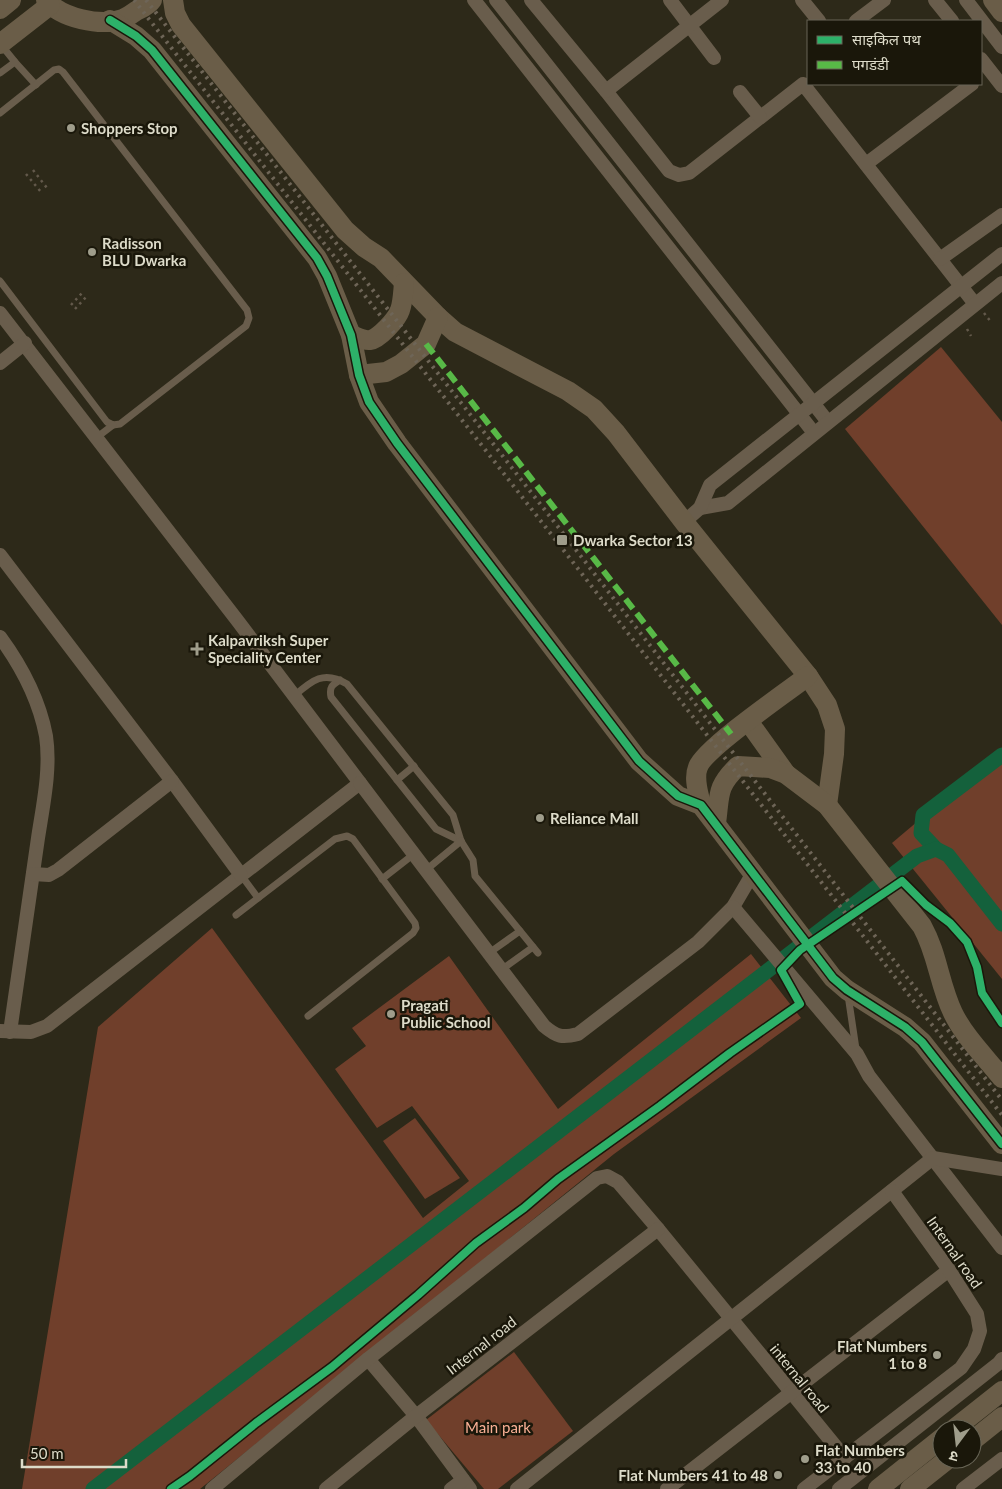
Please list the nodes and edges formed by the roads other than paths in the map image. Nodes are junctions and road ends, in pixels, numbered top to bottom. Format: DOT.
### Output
graph roads {
  1 [pos="152,0"];
  2 [pos="172,0"];
  3 [pos="474,0"];
  4 [pos="496,0"];
  5 [pos="670,0"];
  6 [pos="722,0"];
  7 [pos="802,0"];
  8 [pos="884,0"];
  9 [pos="935,0"];
  10 [pos="966,0"];
  11 [pos="993,0"];
  12 [pos="533,1"];
  13 [pos="48,2"];
  14 [pos="1002,12"];
  15 [pos="110,20"];
  16 [pos="818,20"];
  17 [pos="857,20"];
  18 [pos="951,20"];
  19 [pos="981,20"];
  20 [pos="982,21"];
  21 [pos="690,26"];
  22 [pos="0,44"];
  23 [pos="1002,47"];
  24 [pos="714,58"];
  25 [pos="15,62"];
  26 [pos="0,73"];
  27 [pos="985,74"];
  28 [pos="806,82"];
  29 [pos="36,85"];
  30 [pos="808,85"];
  31 [pos="971,85"];
  32 [pos="1002,86"];
  33 [pos="606,91"];
  34 [pos="740,92"];
  35 [pos="0,113"];
  36 [pos="760,117"];
  37 [pos="866,164"];
  38 [pos="1002,215"];
  39 [pos="1002,254"];
  40 [pos="940,259"];
  41 [pos="0,281"];
  42 [pos="404,283"];
  43 [pos="1002,283"];
  44 [pos="961,286"];
  45 [pos="975,304"];
  46 [pos="0,313"];
  47 [pos="438,317"];
  48 [pos="351,335"];
  49 [pos="25,344"];
  50 [pos="0,363"];
  51 [pos="359,375"];
  52 [pos="813,404"];
  53 [pos="800,414"];
  54 [pos="828,422"];
  55 [pos="113,425"];
  56 [pos="814,433"];
  57 [pos="96,438"];
  58 [pos="700,508"];
  59 [pos="684,522"];
  60 [pos="0,555"];
  61 [pos="0,637"];
  62 [pos="808,676"];
  63 [pos="340,680"];
  64 [pos="294,696"];
  65 [pos="748,721"];
  66 [pos="414,766"];
  67 [pos="786,774"];
  68 [pos="397,780"];
  69 [pos="172,781"];
  70 [pos="360,783"];
  71 [pos="701,805"];
  72 [pos="827,805"];
  73 [pos="716,823"];
  74 [pos="461,841"];
  75 [pos="414,854"];
  76 [pos="426,870"];
  77 [pos="33,874"];
  78 [pos="753,874"];
  79 [pos="241,875"];
  80 [pos="382,879"];
  81 [pos="258,898"];
  82 [pos="733,907"];
  83 [pos="236,914"];
  84 [pos="520,931"];
  85 [pos="489,953"];
  86 [pos="501,970"];
  87 [pos="847,990"];
  88 [pos="308,1016"];
  89 [pos="5,1032"];
  90 [pos="856,1054"];
  91 [pos="1002,1078"];
  92 [pos="1002,1144"];
  93 [pos="933,1158"];
  94 [pos="1002,1169"];
  95 [pos="892,1191"];
  96 [pos="658,1229"];
  97 [pos="1002,1248"];
  98 [pos="949,1270"];
  99 [pos="731,1319"];
  100 [pos="368,1359"];
  101 [pos="1002,1359"];
  102 [pos="1002,1391"];
  103 [pos="791,1392"];
  104 [pos="416,1416"];
  105 [pos="1002,1417"];
  106 [pos="967,1419"];
  107 [pos="982,1433"];
  108 [pos="932,1446"];
  109 [pos="845,1458"];
  110 [pos="1002,1459"];
  111 [pos="935,1469"];
  112 [pos="467,1484"];
  113 [pos="967,1488"];
  114 [pos="212,1489"];
  115 [pos="326,1489"];
  116 [pos="451,1489"];
  117 [pos="517,1489"];
  118 [pos="667,1489"];
  119 [pos="804,1489"];
  120 [pos="839,1489"];
  121 [pos="878,1489"];
  122 [pos="910,1489"];
  1 -- 15 [label="street"];
  2 -- 42 [label="street"];
  3 -- 53 [label="street"];
  4 -- 52 [label="street"];
  5 -- 21 [label="street"];
  6 -- 21 [label="street"];
  7 -- 16 [label="street"];
  8 -- 17 [label="street"];
  9 -- 18 [label="street"];
  10 -- 19 [label="street"];
  11 -- 14 [label="street"];
  12 -- 33 [label="street"];
  13 -- 15 [label="street"];
  13 -- 22 [label="street"];
  15 -- 48 [label="street"];
  20 -- 23 [label="street"];
  21 -- 24 [label="street"];
  21 -- 33 [label="street"];
  22 -- 25 [label="lane"];
  25 -- 26 [label="lane"];
  25 -- 29 [label="lane"];
  27 -- 32 [label="street"];
  28 -- 36 [label="street"];
  29 -- 35 [label="lane"];
  29 -- 55 [label="lane"];
  30 -- 37 [label="street"];
  31 -- 37 [label="street"];
  33 -- 36 [label="street"];
  34 -- 36 [label="street"];
  37 -- 40 [label="street"];
  38 -- 40 [label="street"];
  39 -- 44 [label="street"];
  40 -- 44 [label="street"];
  41 -- 55 [label="lane"];
  42 -- 47 [label="street"];
  42 -- 48 [label="street"];
  43 -- 45 [label="street"];
  44 -- 45 [label="street"];
  44 -- 52 [label="street"];
  45 -- 54 [label="street"];
  46 -- 49 [label="street"];
  47 -- 51 [label="street"];
  47 -- 59 [label="street"];
  48 -- 51 [label="street"];
  49 -- 50 [label="street"];
  49 -- 57 [label="street"];
  51 -- 71 [label="street"];
  52 -- 53 [label="street"];
  52 -- 54 [label="street"];
  53 -- 56 [label="street"];
  53 -- 58 [label="street"];
  54 -- 56 [label="street"];
  55 -- 57 [label="lane"];
  56 -- 58 [label="street"];
  57 -- 64 [label="street"];
  58 -- 59 [label="street"];
  59 -- 62 [label="street"];
  60 -- 69 [label="street"];
  61 -- 77 [label="street"];
  62 -- 65 [label="street"];
  62 -- 72 [label="street"];
  63 -- 64 [label="lane"];
  63 -- 66 [label="lane"];
  63 -- 68 [label="lane"];
  64 -- 70 [label="street"];
  65 -- 67 [label="street"];
  65 -- 71 [label="street"];
  66 -- 68 [label="lane"];
  66 -- 74 [label="lane"];
  67 -- 72 [label="street"];
  67 -- 73 [label="street"];
  68 -- 74 [label="lane"];
  69 -- 77 [label="street"];
  69 -- 79 [label="street"];
  70 -- 75 [label="street"];
  70 -- 79 [label="street"];
  71 -- 73 [label="street"];
  72 -- 91 [label="street"];
  73 -- 78 [label="street"];
  74 -- 76 [label="lane"];
  74 -- 84 [label="lane"];
  75 -- 76 [label="street"];
  75 -- 80 [label="lane"];
  76 -- 85 [label="street"];
  77 -- 89 [label="street"];
  78 -- 82 [label="street"];
  78 -- 87 [label="street"];
  79 -- 81 [label="lane"];
  79 -- 89 [label="street"];
  80 -- 81 [label="lane"];
  80 -- 88 [label="lane"];
  81 -- 83 [label="lane"];
  82 -- 86 [label="street"];
  82 -- 90 [label="street"];
  84 -- 85 [label="lane"];
  84 -- 86 [label="lane"];
  85 -- 86 [label="street"];
  87 -- 90 [label="lane"];
  87 -- 92 [label="street"];
  90 -- 93 [label="street"];
  93 -- 94 [label="street"];
  93 -- 95 [label="street"];
  93 -- 97 [label="street"];
  95 -- 98 [label="street, Internal road"];
  95 -- 99 [label="street"];
  96 -- 99 [label="street"];
  96 -- 100 [label="street"];
  96 -- 104 [label="street, Internal road"];
  98 -- 103 [label="street"];
  98 -- 109 [label="street, Internal road"];
  99 -- 103 [label="street, internal road"];
  99 -- 117 [label="street"];
  100 -- 104 [label="street"];
  100 -- 114 [label="street"];
  101 -- 120 [label="street"];
  102 -- 106 [label="street"];
  103 -- 109 [label="street, internal road"];
  103 -- 118 [label="street"];
  104 -- 112 [label="street"];
  104 -- 115 [label="street, Internal road"];
  105 -- 107 [label="street"];
  108 -- 121 [label="street"];
  109 -- 119 [label="street, Internal road"];
  110 -- 113 [label="street"];
  111 -- 122 [label="street"];
  112 -- 116 [label="street"];
}
